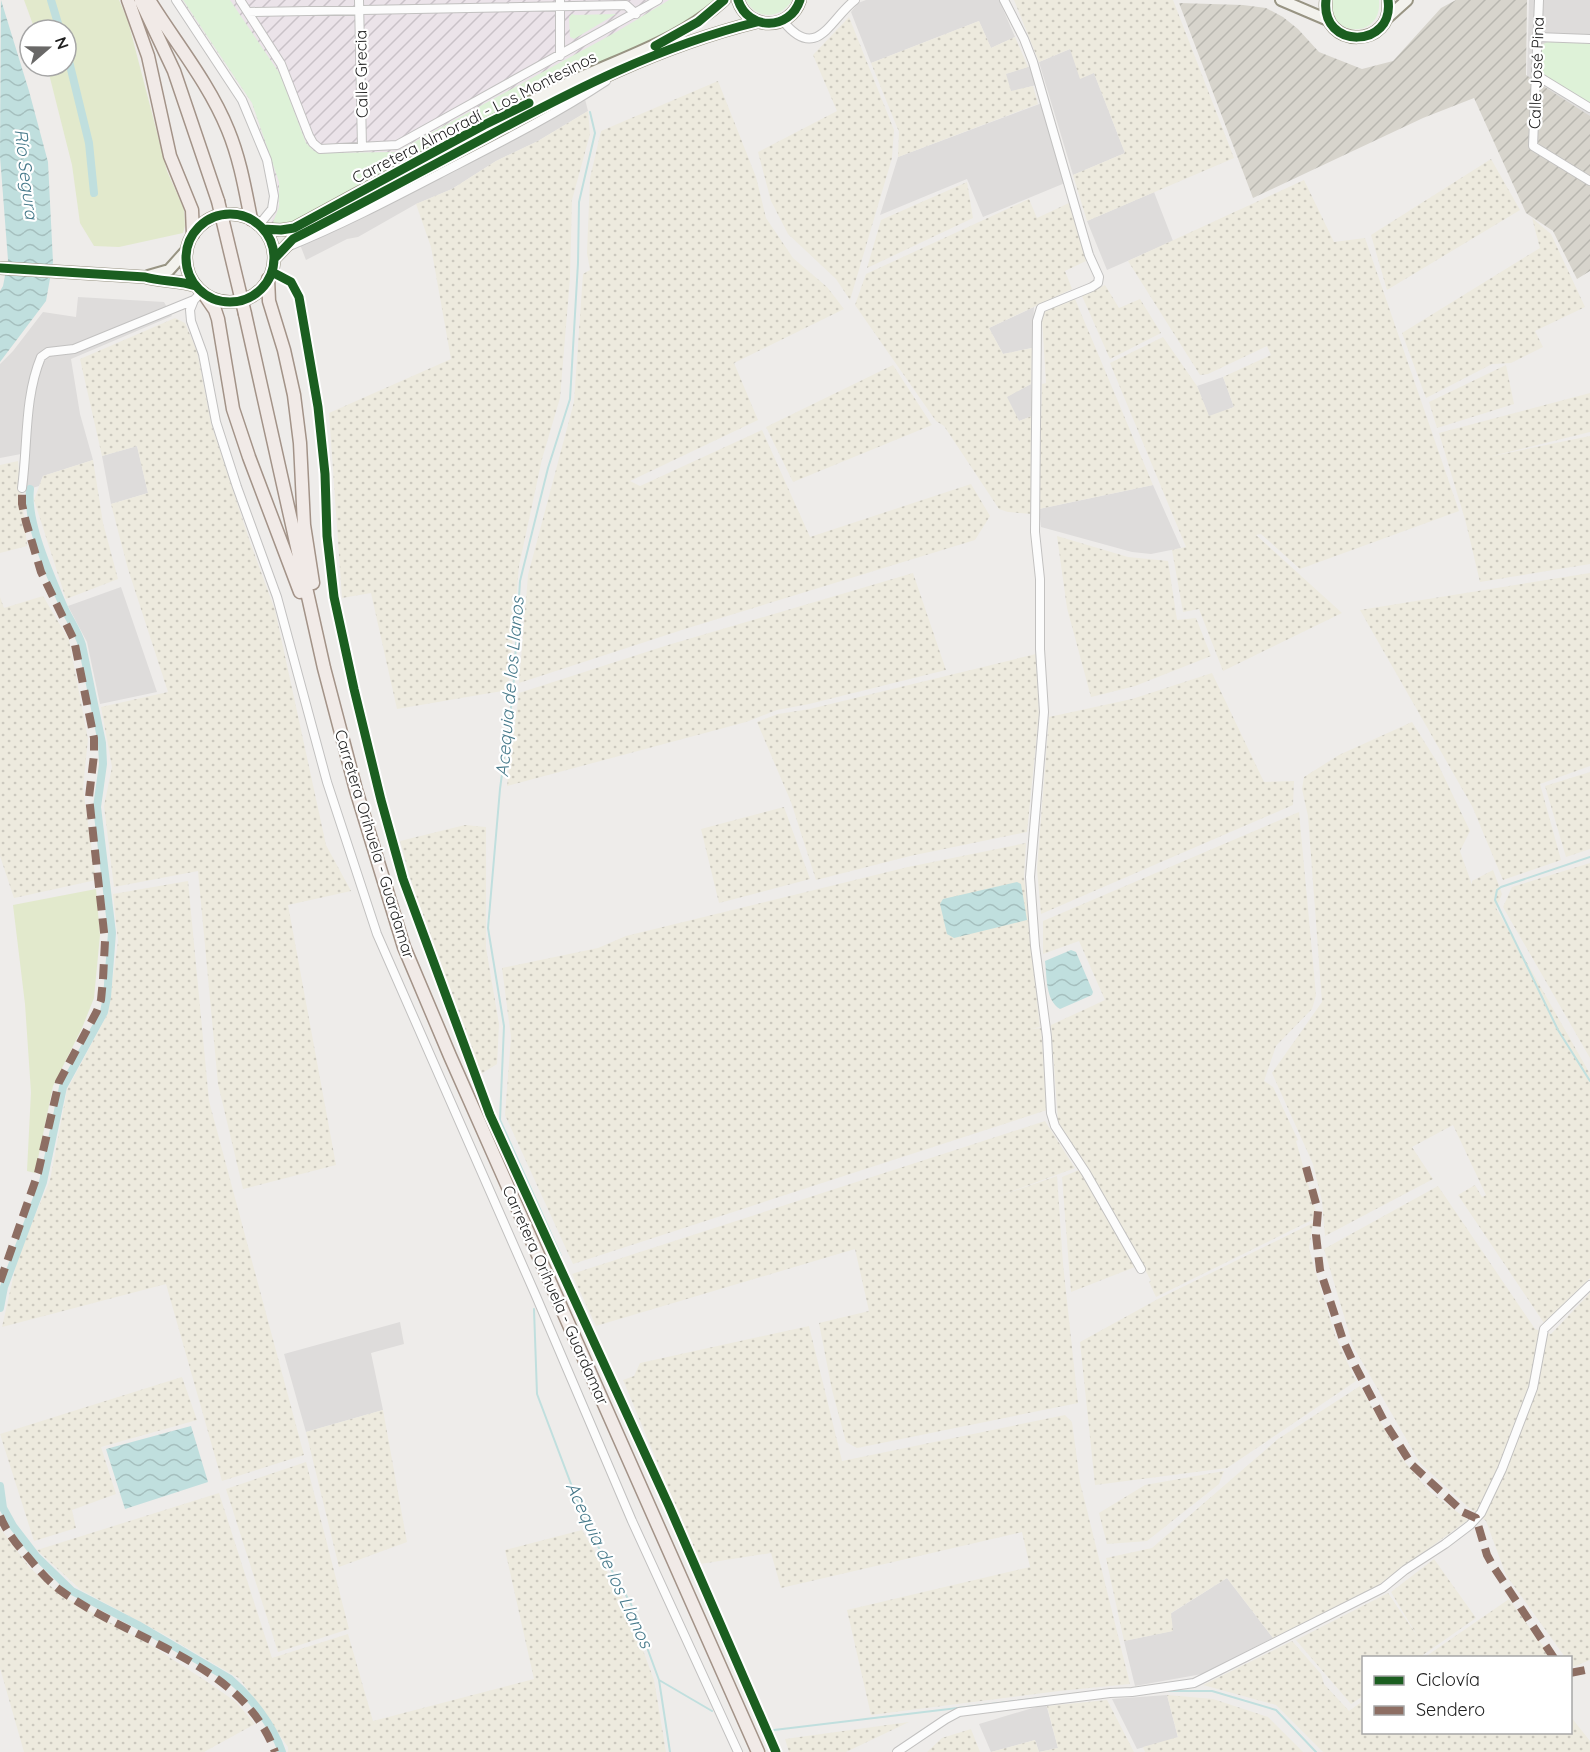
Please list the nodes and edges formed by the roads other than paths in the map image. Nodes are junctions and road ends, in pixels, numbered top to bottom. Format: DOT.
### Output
graph roads {
  1 [pos="128,0"];
  2 [pos="140,0"];
  3 [pos="148,0"];
  4 [pos="176,0"];
  5 [pos="240,0"];
  6 [pos="359,0"];
  7 [pos="658,0"];
  8 [pos="724,0"];
  9 [pos="738,0"];
  10 [pos="809,0"];
  11 [pos="855,0"];
  12 [pos="1004,0"];
  13 [pos="1281,0"];
  14 [pos="1326,0"];
  15 [pos="1388,0"];
  16 [pos="1407,0"];
  17 [pos="1539,0"];
  18 [pos="560,3"];
  19 [pos="798,5"];
  20 [pos="360,10"];
  21 [pos="248,12"];
  22 [pos="636,14"];
  23 [pos="1386,18"];
  24 [pos="1328,20"];
  25 [pos="757,21"];
  26 [pos="783,21"];
  27 [pos="1538,37"];
  28 [pos="1590,39"];
  29 [pos="560,56"];
  30 [pos="1536,75"];
  31 [pos="1590,108"];
  32 [pos="362,147"];
  33 [pos="1590,181"];
  34 [pos="258,225"];
  35 [pos="193,234"];
  36 [pos="187,251"];
  37 [pos="274,259"];
  38 [pos="0,268"];
  39 [pos="270,276"];
  40 [pos="145,277"];
  41 [pos="199,293"];
  42 [pos="22,488"];
  43 [pos="324,668"];
  44 [pos="1141,1269"];
  45 [pos="1590,1285"];
  46 [pos="738,1752"];
  47 [pos="758,1752"];
  48 [pos="776,1752"];
  49 [pos="897,1752"];
  1 -- 35 [label="main road"];
  2 -- 43 [label="main road, Carretera Orihuela - Guardamar, bridge"];
  3 -- 34 [label="main road"];
  4 -- 34 [label="street"];
  5 -- 21 [label="street"];
  6 -- 20 [label="street, Calle Grecia"];
  7 -- 22 [label="street"];
  8 -- 34 [label="main road, Carretera Almoradí - Los Montesinos"];
  9 -- 25 [label="main road"];
  10 -- 19 [label="main road"];
  11 -- 26 [label="street"];
  12 -- 44 [label="street"];
  13 -- 24 [label="main road"];
  14 -- 24 [label="main road"];
  15 -- 23 [label="main road"];
  16 -- 23 [label="main road"];
  17 -- 27 [label="street, Calle José Pina"];
  18 -- 20 [label="street"];
  18 -- 22 [label="street"];
  18 -- 29 [label="street"];
  19 -- 26 [label="main road"];
  20 -- 21 [label="street"];
  20 -- 32 [label="street, Calle Grecia"];
  21 -- 32 [label="street"];
  22 -- 29 [label="street"];
  23 -- 24 [label="main road"];
  25 -- 26 [label="main road, Carretera Almoradí - Los Montesinos"];
  25 -- 37 [label="main road, Carretera Almoradí - Los Montesinos"];
  27 -- 28 [label="street"];
  27 -- 30 [label="street, Calle José Pina"];
  29 -- 32 [label="street"];
  30 -- 31 [label="street"];
  30 -- 33 [label="street, Calle José Pina"];
  34 -- 35 [label="main road"];
  34 -- 37 [label="main road"];
  35 -- 36 [label="main road"];
  36 -- 40 [label="main road"];
  36 -- 41 [label="main road"];
  37 -- 39 [label="main road"];
  38 -- 40 [label="main road"];
  39 -- 41 [label="main road"];
  39 -- 43 [label="main road"];
  39 -- 48 [label="street"];
  40 -- 41 [label="main road"];
  41 -- 42 [label="street"];
  41 -- 43 [label="main road"];
  41 -- 46 [label="street"];
  43 -- 47 [label="main road, Carretera Orihuela - Guardamar"];
  45 -- 49 [label="street"];
}
